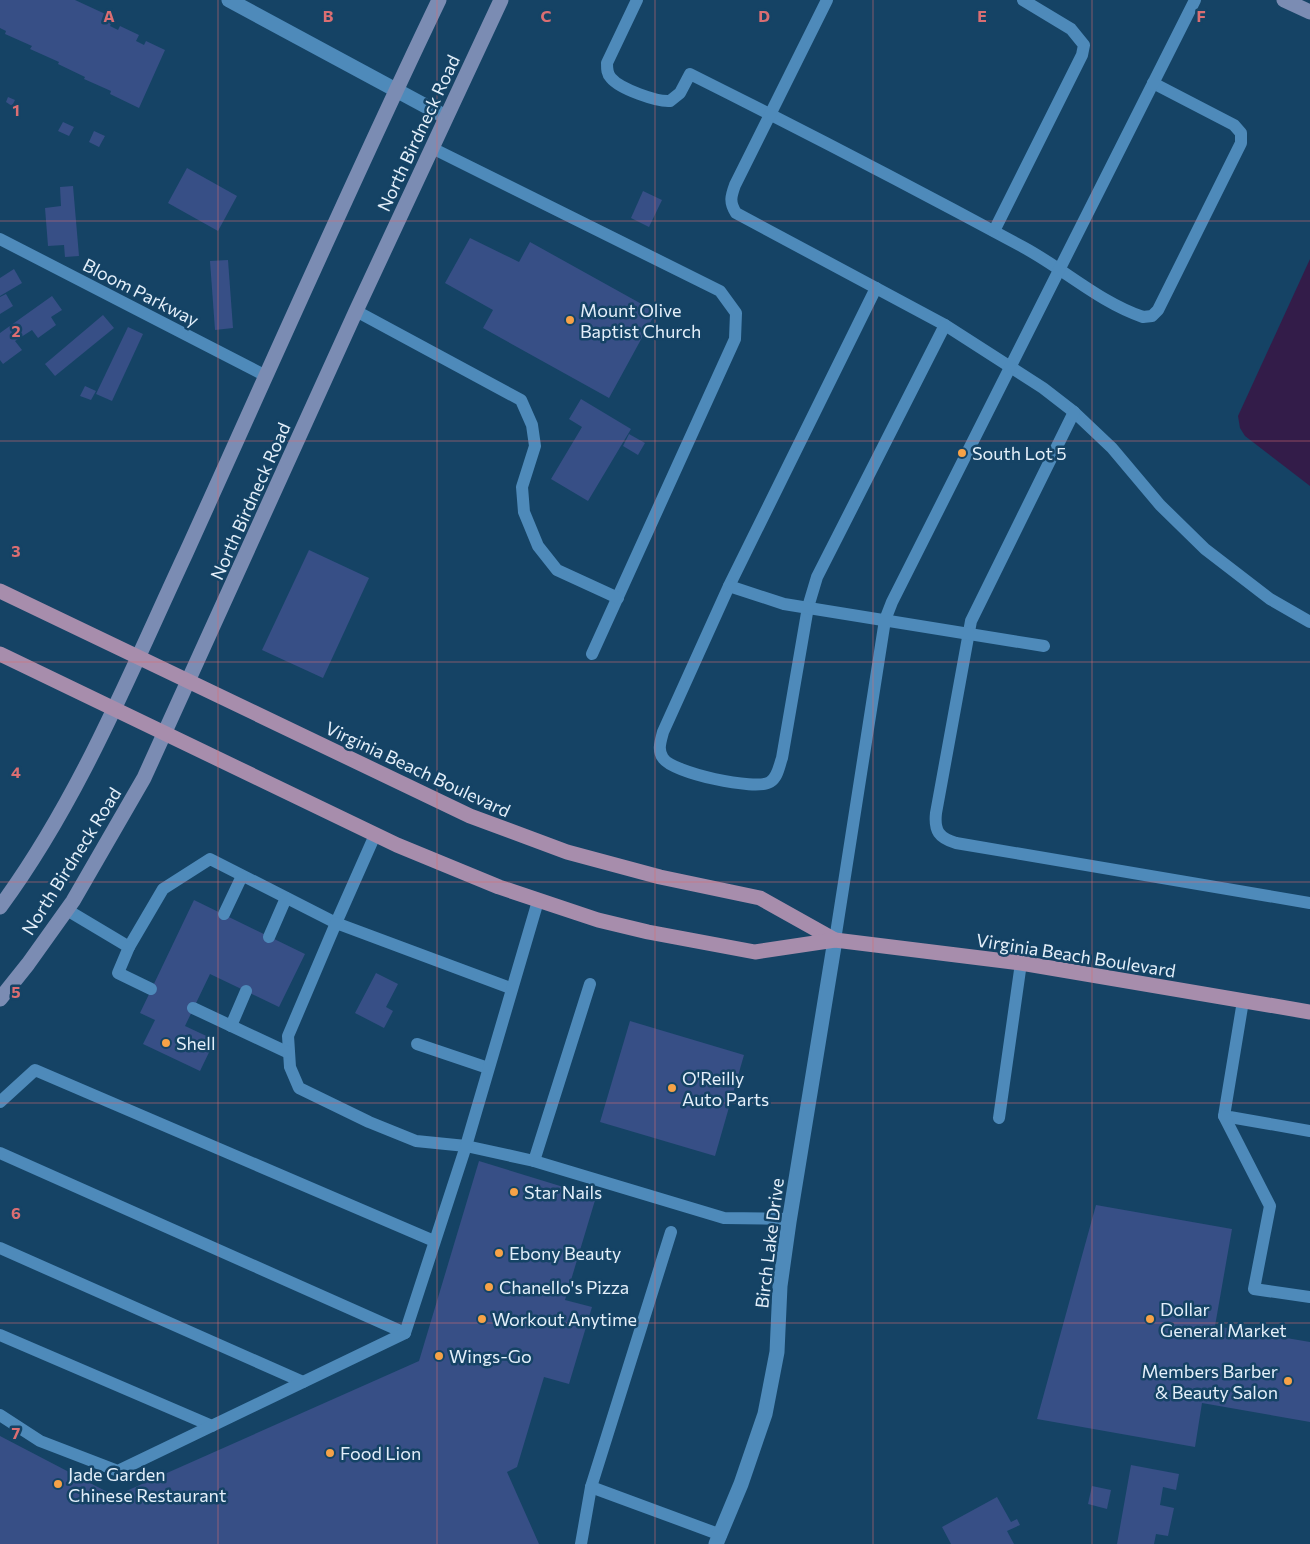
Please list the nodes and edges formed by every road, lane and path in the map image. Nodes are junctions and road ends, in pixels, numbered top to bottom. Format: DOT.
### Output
graph roads {
  1 [pos="230,0"];
  2 [pos="439,0"];
  3 [pos="501,0"];
  4 [pos="637,0"];
  5 [pos="827,0"];
  6 [pos="1023,0"];
  7 [pos="1195,0"];
  8 [pos="1284,0"];
  9 [pos="1310,12"];
  10 [pos="1153,83"];
  11 [pos="396,90"];
  12 [pos="770,114"];
  13 [pos="446,117"];
  14 [pos="432,148"];
  15 [pos="994,231"];
  16 [pos="0,240"];
  17 [pos="1058,269"];
  18 [pos="876,288"];
  19 [pos="356,311"];
  20 [pos="945,325"];
  21 [pos="1010,367"];
  22 [pos="266,376"];
  23 [pos="1074,412"];
  24 [pos="729,586"];
  25 [pos="0,591"];
  26 [pos="618,598"];
  27 [pos="808,607"];
  28 [pos="885,620"];
  29 [pos="1310,622"];
  30 [pos="967,634"];
  31 [pos="1044,646"];
  32 [pos="0,654"];
  33 [pos="592,654"];
  34 [pos="137,657"];
  35 [pos="188,682"];
  36 [pos="113,709"];
  37 [pos="164,734"];
  38 [pos="375,834"];
  39 [pos="242,876"];
  40 [pos="286,898"];
  41 [pos="538,901"];
  42 [pos="1310,904"];
  43 [pos="0,907"];
  44 [pos="67,910"];
  45 [pos="224,914"];
  46 [pos="336,923"];
  47 [pos="270,937"];
  48 [pos="835,940"];
  49 [pos="129,947"];
  50 [pos="1021,963"];
  51 [pos="590,984"];
  52 [pos="510,988"];
  53 [pos="151,989"];
  54 [pos="246,991"];
  55 [pos="0,998"];
  56 [pos="1243,1001"];
  57 [pos="193,1008"];
  58 [pos="1310,1012"];
  59 [pos="231,1026"];
  60 [pos="417,1044"];
  61 [pos="289,1053"];
  62 [pos="488,1068"];
  63 [pos="0,1102"];
  64 [pos="1224,1116"];
  65 [pos="999,1118"];
  66 [pos="1310,1131"];
  67 [pos="466,1146"];
  68 [pos="0,1153"];
  69 [pos="534,1161"];
  70 [pos="790,1219"];
  71 [pos="671,1232"];
  72 [pos="434,1241"];
  73 [pos="0,1248"];
  74 [pos="1310,1297"];
  75 [pos="405,1333"];
  76 [pos="0,1335"];
  77 [pos="303,1382"];
  78 [pos="0,1415"];
  79 [pos="212,1426"];
  80 [pos="591,1487"];
  81 [pos="719,1539"];
  82 [pos="581,1544"];
  1 -- 11 [label="street"];
  2 -- 11 [label="main road, North Birdneck Road"];
  3 -- 13 [label="main road, North Birdneck Road"];
  4 -- 12 [label="lane"];
  5 -- 12 [label="lane"];
  6 -- 15 [label="lane"];
  7 -- 10 [label="lane"];
  8 -- 9 [label="main road"];
  10 -- 17 [label="lane"];
  10 -- 17 [label="lane"];
  11 -- 13 [label="street"];
  11 -- 22 [label="main road, North Birdneck Road"];
  12 -- 15 [label="lane"];
  12 -- 18 [label="lane"];
  13 -- 14 [label="main road, North Birdneck Road"];
  14 -- 19 [label="main road, North Birdneck Road"];
  14 -- 26 [label="lane"];
  15 -- 17 [label="lane"];
  16 -- 22 [label="lane, Bloom Parkway"];
  17 -- 21 [label="lane"];
  18 -- 20 [label="lane"];
  18 -- 24 [label="lane"];
  19 -- 26 [label="lane"];
  19 -- 35 [label="main road, North Birdneck Road"];
  20 -- 21 [label="lane"];
  20 -- 27 [label="lane"];
  21 -- 23 [label="lane"];
  21 -- 28 [label="lane"];
  22 -- 34 [label="main road, North Birdneck Road"];
  23 -- 29 [label="lane"];
  23 -- 30 [label="lane"];
  24 -- 27 [label="lane"];
  24 -- 27 [label="lane"];
  25 -- 34 [label="main road, Virginia Beach Boulevard"];
  26 -- 33 [label="lane"];
  27 -- 28 [label="lane"];
  28 -- 30 [label="lane"];
  28 -- 48 [label="lane"];
  30 -- 31 [label="lane"];
  30 -- 42 [label="lane"];
  32 -- 36 [label="main road, Virginia Beach Boulevard"];
  34 -- 35 [label="main road, Virginia Beach Boulevard"];
  34 -- 36 [label="main road, North Birdneck Road"];
  35 -- 37 [label="main road, North Birdneck Road"];
  35 -- 48 [label="main road, Virginia Beach Boulevard"];
  36 -- 37 [label="main road, Virginia Beach Boulevard"];
  36 -- 43 [label="main road, North Birdneck Road"];
  37 -- 38 [label="main road, Virginia Beach Boulevard"];
  37 -- 44 [label="main road, North Birdneck Road"];
  38 -- 41 [label="main road, Virginia Beach Boulevard"];
  38 -- 46 [label="lane"];
  39 -- 40 [label="lane"];
  39 -- 45 [label="lane"];
  39 -- 49 [label="lane"];
  40 -- 46 [label="lane"];
  40 -- 47 [label="lane"];
  41 -- 48 [label="main road, Virginia Beach Boulevard"];
  41 -- 52 [label="lane"];
  44 -- 49 [label="lane"];
  44 -- 55 [label="main road, North Birdneck Road"];
  46 -- 52 [label="lane"];
  46 -- 61 [label="lane"];
  48 -- 50 [label="main road, Virginia Beach Boulevard"];
  48 -- 70 [label="street, Birch Lake Drive"];
  49 -- 53 [label="lane"];
  50 -- 56 [label="main road, Virginia Beach Boulevard"];
  50 -- 65 [label="lane"];
  51 -- 69 [label="lane"];
  52 -- 62 [label="lane"];
  54 -- 59 [label="lane"];
  56 -- 58 [label="main road, Virginia Beach Boulevard"];
  56 -- 64 [label="lane"];
  57 -- 59 [label="lane"];
  59 -- 61 [label="lane"];
  60 -- 62 [label="lane"];
  61 -- 67 [label="lane"];
  62 -- 67 [label="lane"];
  63 -- 72 [label="lane"];
  64 -- 66 [label="lane"];
  64 -- 74 [label="lane"];
  67 -- 69 [label="lane"];
  67 -- 72 [label="lane"];
  68 -- 75 [label="lane"];
  69 -- 70 [label="lane"];
  70 -- 81 [label="street, Birch Lake Drive"];
  71 -- 80 [label="lane"];
  72 -- 75 [label="lane"];
  73 -- 77 [label="lane"];
  75 -- 77 [label="lane"];
  76 -- 79 [label="lane"];
  77 -- 79 [label="lane"];
  78 -- 79 [label="lane"];
  80 -- 81 [label="lane"];
  80 -- 82 [label="lane"];
}
